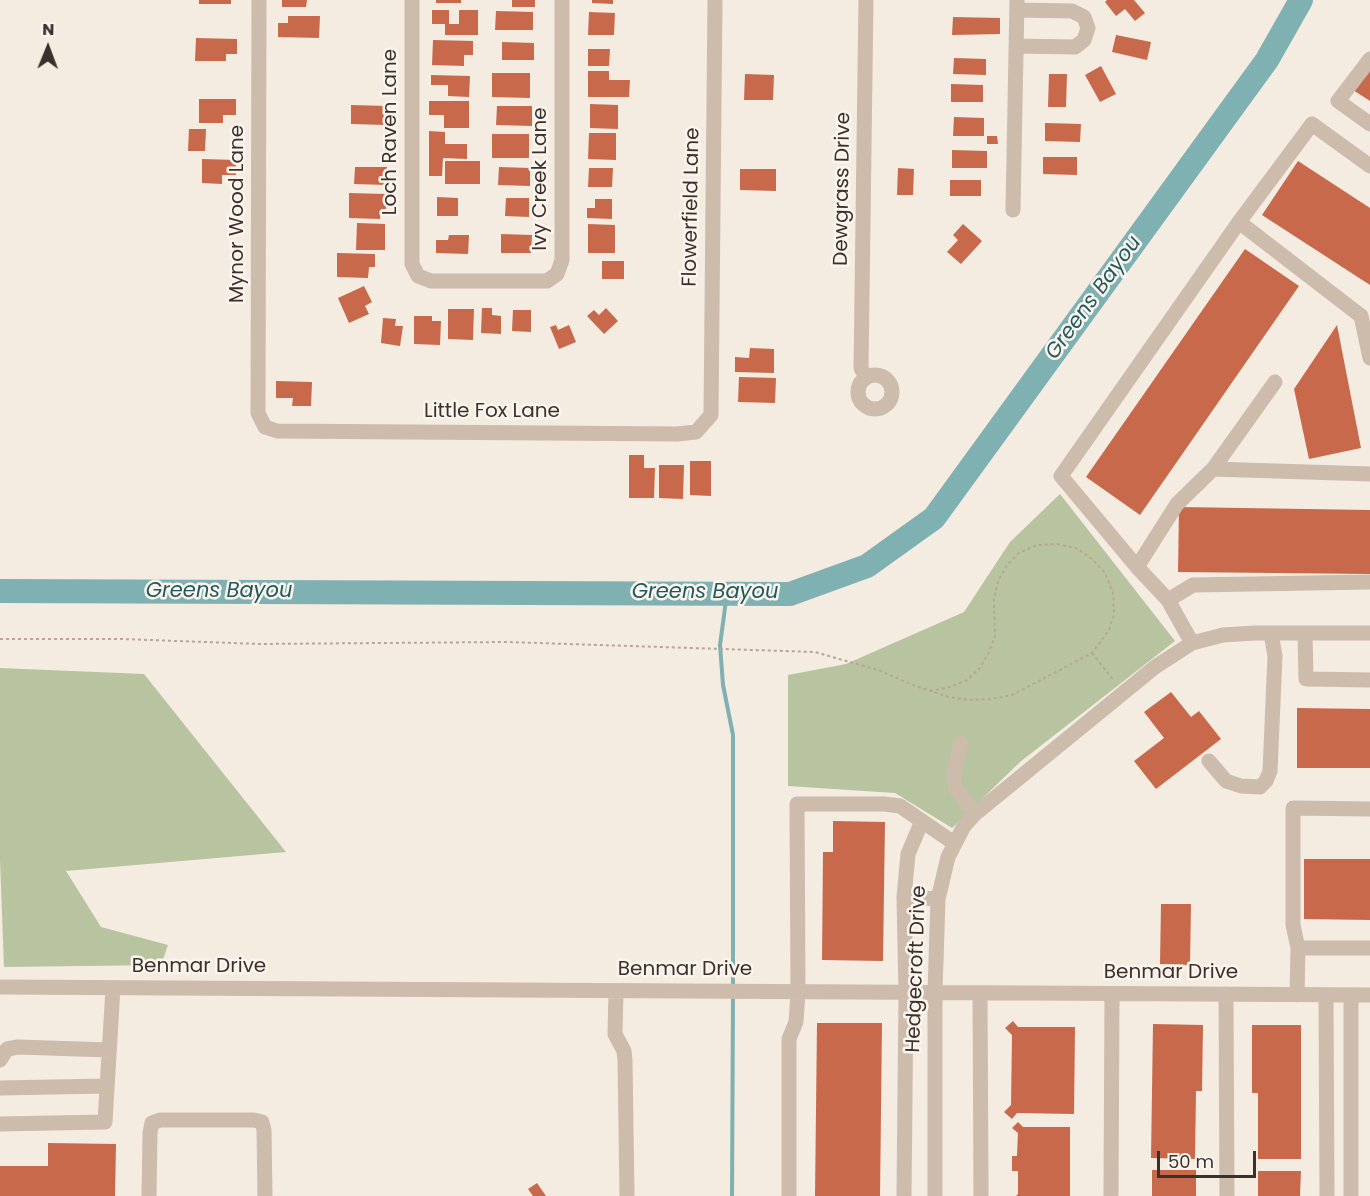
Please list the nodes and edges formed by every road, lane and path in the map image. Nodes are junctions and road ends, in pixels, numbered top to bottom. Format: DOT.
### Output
graph roads {
  1 [pos="259,0"];
  2 [pos="412,0"];
  3 [pos="562,0"];
  4 [pos="715,0"];
  5 [pos="866,0"];
  6 [pos="1017,5"];
  7 [pos="1016,46"];
  8 [pos="1370,59"];
  9 [pos="1370,124"];
  10 [pos="1370,166"];
  11 [pos="1013,210"];
  12 [pos="1239,222"];
  13 [pos="412,264"];
  14 [pos="1370,358"];
  15 [pos="866,378"];
  16 [pos="1275,382"];
  17 [pos="711,415"];
  18 [pos="265,427"];
  19 [pos="1213,469"];
  20 [pos="1370,474"];
  21 [pos="1137,567"];
  22 [pos="1370,582"];
  23 [pos="1168,600"];
  24 [pos="1271,633"];
  25 [pos="1305,633"];
  26 [pos="1370,633"];
  27 [pos="0,639"];
  28 [pos="1192,643"];
  29 [pos="1092,653"];
  30 [pos="1370,680"];
  31 [pos="1114,681"];
  32 [pos="932,691"];
  33 [pos="961,743"];
  34 [pos="1209,761"];
  35 [pos="1370,809"];
  36 [pos="975,814"];
  37 [pos="922,821"];
  38 [pos="954,843"];
  39 [pos="904,897"];
  40 [pos="938,899"];
  41 [pos="1298,948"];
  42 [pos="1370,948"];
  43 [pos="0,987"];
  44 [pos="113,988"];
  45 [pos="616,991"];
  46 [pos="798,992"];
  47 [pos="906,992"];
  48 [pos="935,992"];
  49 [pos="980,993"];
  50 [pos="1112,994"];
  51 [pos="1226,994"];
  52 [pos="1297,995"];
  53 [pos="1326,995"];
  54 [pos="1351,995"];
  55 [pos="1370,995"];
  56 [pos="109,1050"];
  57 [pos="0,1060"];
  58 [pos="107,1086"];
  59 [pos="0,1088"];
  60 [pos="0,1124"];
  61 [pos="149,1196"];
  62 [pos="265,1196"];
  63 [pos="627,1196"];
  64 [pos="789,1196"];
  65 [pos="904,1196"];
  66 [pos="935,1196"];
  67 [pos="981,1196"];
  68 [pos="1111,1196"];
  69 [pos="1227,1196"];
  70 [pos="1327,1196"];
  71 [pos="1351,1196"];
  1 -- 18 [label="street, Mynor Wood Lane"];
  2 -- 13 [label="street, Loch Raven Lane"];
  3 -- 13 [label="street, Ivy Creek Lane"];
  4 -- 17 [label="street, Flowerfield Lane"];
  5 -- 15 [label="street, Dewgrass Drive"];
  6 -- 7 [label="street"];
  6 -- 7 [label="street"];
  7 -- 11 [label="street"];
  8 -- 9 [label="street"];
  10 -- 12 [label="street"];
  12 -- 14 [label="street"];
  12 -- 21 [label="street"];
  16 -- 19 [label="street"];
  17 -- 18 [label="street, Little Fox Lane"];
  19 -- 20 [label="street"];
  19 -- 21 [label="street"];
  21 -- 23 [label="street"];
  22 -- 23 [label="street"];
  23 -- 28 [label="street"];
  24 -- 25 [label="street, Hedgecroft Drive"];
  24 -- 28 [label="street, Hedgecroft Drive"];
  24 -- 34 [label="street"];
  25 -- 26 [label="street, Hedgecroft Drive"];
  25 -- 30 [label="street"];
  27 -- 32 [label="path"];
  28 -- 36 [label="street, Hedgecroft Drive"];
  29 -- 31 [label="path"];
  29 -- 32 [label="path"];
  29 -- 32 [label="path"];
  33 -- 36 [label="street"];
  35 -- 41 [label="street"];
  36 -- 38 [label="street, Hedgecroft Drive"];
  37 -- 38 [label="street"];
  37 -- 39 [label="street"];
  37 -- 46 [label="street"];
  38 -- 40 [label="street, Hedgecroft Drive"];
  39 -- 40 [label="street"];
  39 -- 47 [label="street"];
  40 -- 48 [label="street, Hedgecroft Drive"];
  41 -- 42 [label="street"];
  41 -- 52 [label="street"];
  43 -- 44 [label="street, Benmar Drive"];
  44 -- 45 [label="street, Benmar Drive"];
  44 -- 56 [label="street"];
  45 -- 46 [label="street, Benmar Drive"];
  45 -- 63 [label="street"];
  46 -- 47 [label="street, Benmar Drive"];
  46 -- 64 [label="street"];
  47 -- 48 [label="street, Benmar Drive"];
  47 -- 65 [label="street"];
  48 -- 49 [label="street, Benmar Drive"];
  48 -- 66 [label="street, Hedgecroft Drive"];
  49 -- 50 [label="street, Benmar Drive"];
  49 -- 67 [label="street"];
  50 -- 51 [label="street, Benmar Drive"];
  50 -- 68 [label="street"];
  51 -- 52 [label="street, Benmar Drive"];
  51 -- 69 [label="street"];
  52 -- 53 [label="street, Benmar Drive"];
  53 -- 54 [label="street, Benmar Drive"];
  53 -- 70 [label="street"];
  54 -- 55 [label="street, Benmar Drive"];
  54 -- 71 [label="street"];
  56 -- 57 [label="street"];
  56 -- 58 [label="street"];
  58 -- 59 [label="street"];
  58 -- 60 [label="street"];
  61 -- 62 [label="street"];
}
